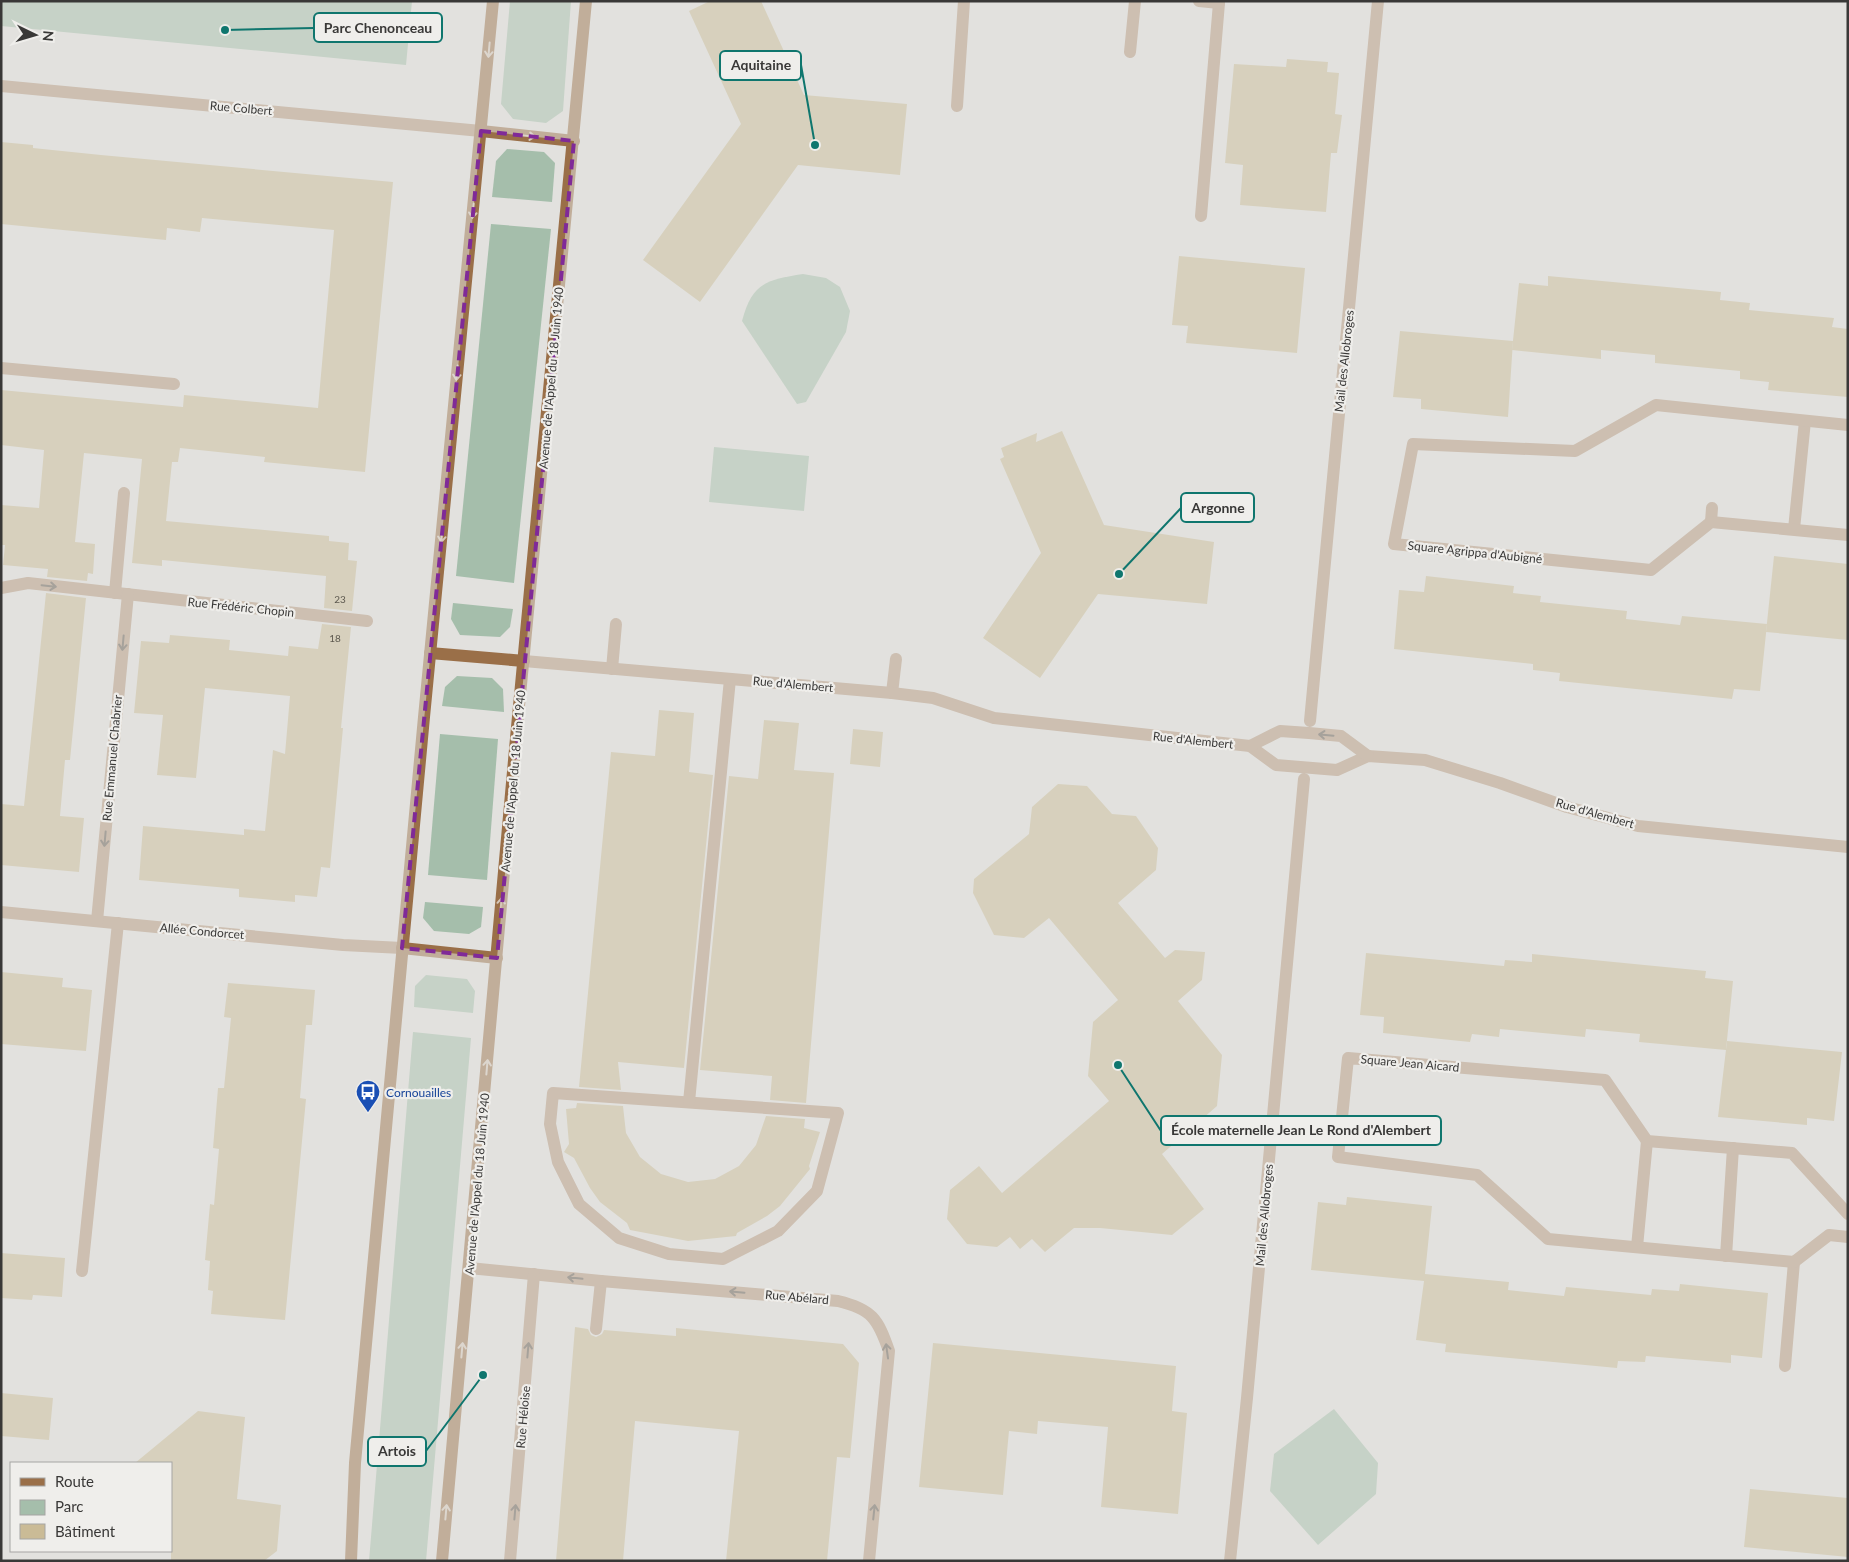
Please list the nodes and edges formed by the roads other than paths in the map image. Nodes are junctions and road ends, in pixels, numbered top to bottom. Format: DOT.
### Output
graph roads {
  1 [pos="494,1"];
  2 [pos="586,1"];
  3 [pos="964,1"];
  4 [pos="1135,1"];
  5 [pos="1199,1"];
  6 [pos="1378,1"];
  7 [pos="1130,52"];
  8 [pos="1,86"];
  9 [pos="957,106"];
  10 [pos="481,131"];
  11 [pos="574,141"];
  12 [pos="1201,216"];
  13 [pos="1,368"];
  14 [pos="174,384"];
  15 [pos="1805,421"];
  16 [pos="1848,425"];
  17 [pos="124,493"];
  18 [pos="1712,508"];
  19 [pos="1711,522"];
  20 [pos="1794,530"];
  21 [pos="1848,535"];
  22 [pos="1,588"];
  23 [pos="121,593"];
  24 [pos="367,621"];
  25 [pos="616,624"];
  26 [pos="430,653"];
  27 [pos="896,659"];
  28 [pos="524,661"];
  29 [pos="612,669"];
  30 [pos="730,679"];
  31 [pos="892,692"];
  32 [pos="1310,722"];
  33 [pos="1250,746"];
  34 [pos="1368,756"];
  35 [pos="1304,780"];
  36 [pos="1848,847"];
  37 [pos="1,912"];
  38 [pos="97,921"];
  39 [pos="118,923"];
  40 [pos="402,948"];
  41 [pos="496,958"];
  42 [pos="689,1102"];
  43 [pos="1647,1141"];
  44 [pos="1733,1148"];
  45 [pos="1848,1214"];
  46 [pos="1848,1237"];
  47 [pos="1638,1247"];
  48 [pos="1726,1256"];
  49 [pos="1794,1262"];
  50 [pos="469,1268"];
  51 [pos="82,1271"];
  52 [pos="534,1274"];
  53 [pos="601,1281"];
  54 [pos="596,1329"];
  55 [pos="1786,1366"];
  56 [pos="351,1561"];
  57 [pos="442,1561"];
  58 [pos="510,1561"];
  59 [pos="869,1561"];
  60 [pos="1230,1561"];
  1 -- 10 [label="street, one-way"];
  2 -- 11 [label="street, Avenue de l'Appel du 18 Juin 1940"];
  3 -- 9 [label="street"];
  4 -- 7 [label="street"];
  5 -- 12 [label="street"];
  6 -- 32 [label="street, Mail des Allobroges"];
  8 -- 10 [label="street, Rue Colbert"];
  10 -- 11 [label="street, one-way"];
  10 -- 26 [label="street, one-way"];
  11 -- 28 [label="street, Avenue de l'Appel du 18 Juin 1940"];
  13 -- 14 [label="street"];
  15 -- 16 [label="street, Square Agrippa d'Aubigné"];
  15 -- 19 [label="street, Square Agrippa d'Aubigné"];
  15 -- 20 [label="street"];
  17 -- 23 [label="street"];
  18 -- 19 [label="street"];
  19 -- 20 [label="street"];
  20 -- 21 [label="street"];
  22 -- 23 [label="street, Rue Frédéric Chopin, one-way"];
  23 -- 24 [label="street, Rue Frédéric Chopin"];
  23 -- 38 [label="street, Rue Emmanuel Chabrier, one-way"];
  25 -- 29 [label="street"];
  26 -- 28 [label="street"];
  26 -- 40 [label="street"];
  27 -- 31 [label="street"];
  28 -- 29 [label="street, Rue d'Alembert"];
  41 -- 28 [label="street, Avenue de l'Appel du 18 Juin 1940, one-way"];
  29 -- 30 [label="street, Rue d'Alembert"];
  30 -- 31 [label="street, Rue d'Alembert"];
  30 -- 42 [label="street"];
  31 -- 33 [label="street, Rue d'Alembert"];
  33 -- 34 [label="street, Rue d'Alembert"];
  34 -- 33 [label="street, one-way"];
  34 -- 36 [label="street, Rue d'Alembert"];
  35 -- 60 [label="street, Mail des Allobroges"];
  37 -- 38 [label="street, Allée Condorcet"];
  38 -- 39 [label="street, Allée Condorcet"];
  39 -- 40 [label="street, Allée Condorcet"];
  39 -- 51 [label="street"];
  40 -- 41 [label="street"];
  40 -- 56 [label="street"];
  50 -- 41 [label="street, Avenue de l'Appel du 18 Juin 1940, one-way"];
  42 -- 42 [label="street"];
  43 -- 44 [label="street"];
  43 -- 47 [label="street"];
  43 -- 47 [label="street, Square Jean Aicard"];
  44 -- 45 [label="street"];
  44 -- 48 [label="street"];
  46 -- 49 [label="street"];
  47 -- 48 [label="street, Square Jean Aicard"];
  48 -- 49 [label="street, Square Jean Aicard"];
  49 -- 55 [label="street"];
  50 -- 52 [label="street, Rue Abélard"];
  57 -- 50 [label="street, Avenue de l'Appel du 18 Juin 1940, one-way"];
  53 -- 52 [label="street, Rue Abélard, one-way"];
  58 -- 52 [label="street, Rue Héloise, one-way"];
  53 -- 54 [label="street"];
  59 -- 53 [label="street, Rue Abélard, one-way"];
}
